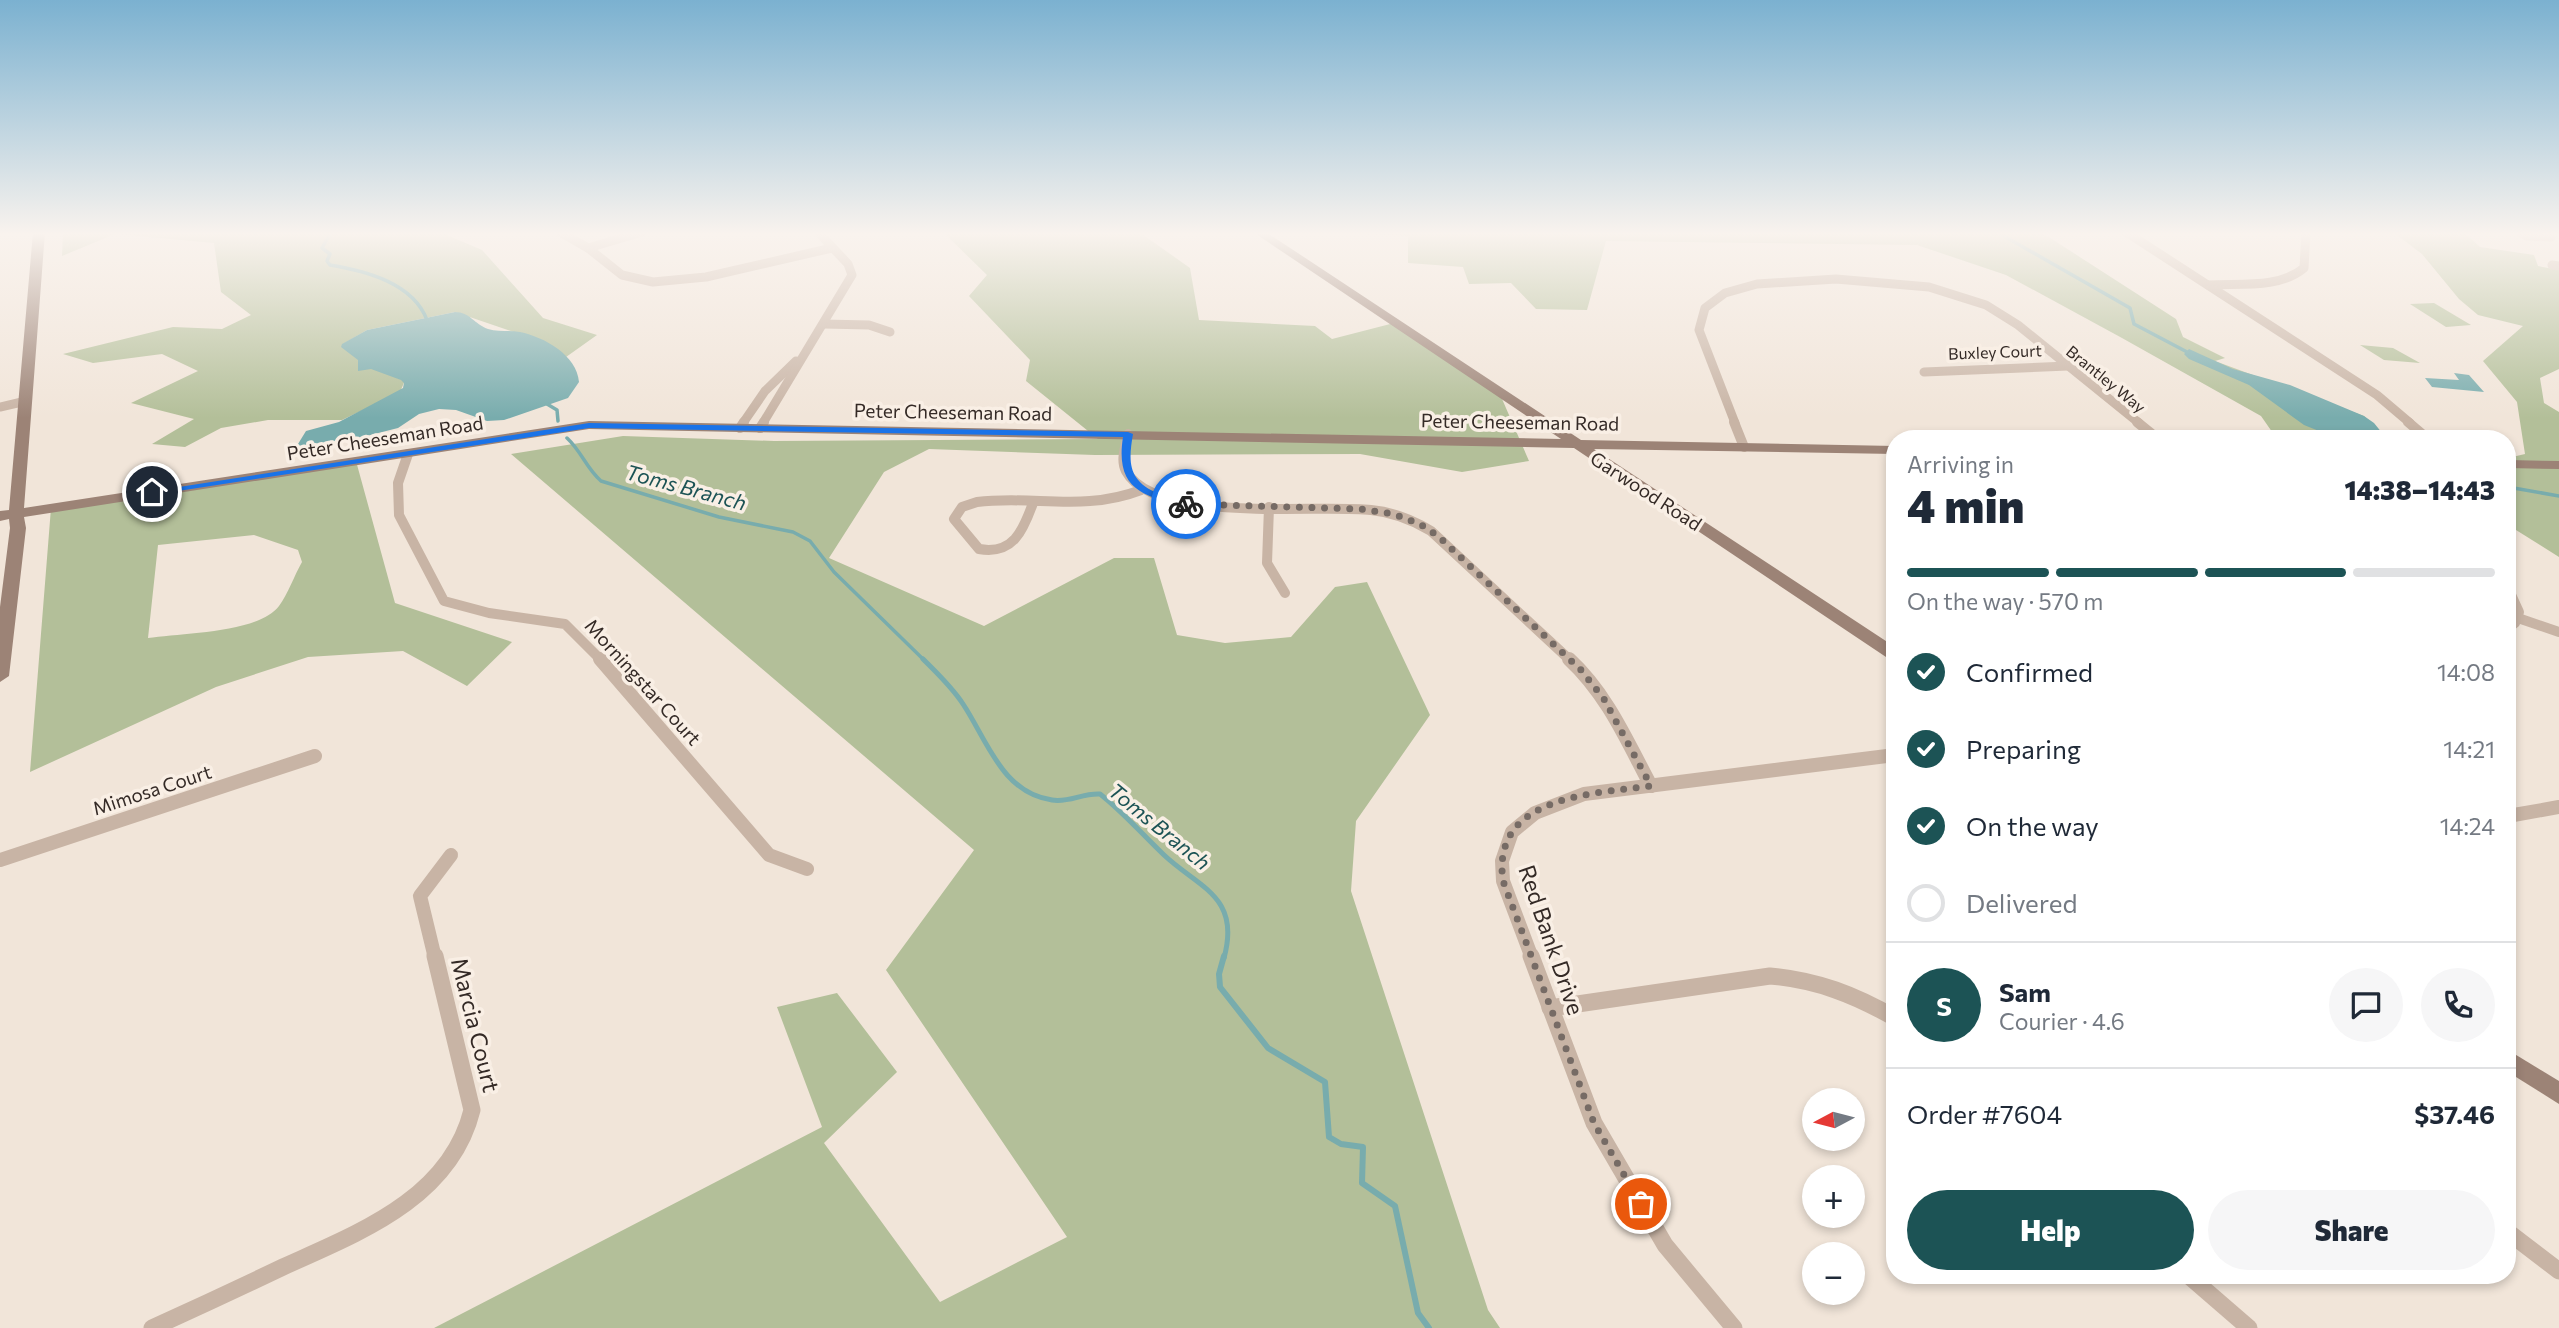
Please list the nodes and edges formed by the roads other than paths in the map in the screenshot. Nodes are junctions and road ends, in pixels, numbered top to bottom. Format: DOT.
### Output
graph roads {
  1 [pos="34,294"];
  2 [pos="841,294"];
  3 [pos="1351,294"];
  4 [pos="1724,294"];
  5 [pos="1956,294"];
  6 [pos="2222,294"];
  7 [pos="824,324"];
  8 [pos="890,332"];
  9 [pos="811,345"];
  10 [pos="2068,366"];
  11 [pos="1924,372"];
  12 [pos="26,401"];
  13 [pos="0,407"];
  14 [pos="740,428"];
  15 [pos="760,428"];
  16 [pos="2147,430"];
  17 [pos="2418,430"];
  18 [pos="1128,434"];
  19 [pos="1574,443"];
  20 [pos="1745,447"];
  21 [pos="1886,450"];
  22 [pos="408,454"];
  23 [pos="2516,464"];
  24 [pos="2559,465"];
  25 [pos="1141,489"];
  26 [pos="1033,503"];
  27 [pos="1269,507"];
  28 [pos="8,515"];
  29 [pos="1285,593"];
  30 [pos="2516,602"];
  31 [pos="2518,618"];
  32 [pos="2559,632"];
  33 [pos="1886,649"];
  34 [pos="0,677"];
  35 [pos="315,756"];
  36 [pos="1886,756"];
  37 [pos="1651,786"];
  38 [pos="2559,807"];
  39 [pos="2516,815"];
  40 [pos="451,855"];
  41 [pos="0,860"];
  42 [pos="807,869"];
  43 [pos="1550,1008"];
  44 [pos="1886,1013"];
  45 [pos="2516,1065"];
  46 [pos="2559,1094"];
  47 [pos="2516,1238"];
  48 [pos="2559,1271"];
  49 [pos="2198,1284"];
  50 [pos="152,1328"];
  51 [pos="1734,1328"];
  52 [pos="2249,1328"];
  1 -- 12 [label="street"];
  2 -- 7 [label="street"];
  3 -- 19 [label="street, Garwood Road"];
  4 -- 20 [label="street, Brantley Way"];
  5 -- 10 [label="street, Brantley Way"];
  6 -- 17 [label="street"];
  7 -- 8 [label="street"];
  7 -- 9 [label="street"];
  9 -- 14 [label="street"];
  9 -- 15 [label="street"];
  10 -- 11 [label="street, Buxley Court"];
  10 -- 16 [label="street, Brantley Way"];
  12 -- 13 [label="street"];
  12 -- 28 [label="street"];
  14 -- 15 [label="street, Peter Cheeseman Road"];
  14 -- 22 [label="street, Peter Cheeseman Road"];
  15 -- 18 [label="street, Peter Cheeseman Road"];
  18 -- 19 [label="street, Peter Cheeseman Road"];
  18 -- 25 [label="street"];
  19 -- 20 [label="street, Peter Cheeseman Road"];
  19 -- 33 [label="street, Garwood Road"];
  20 -- 21 [label="street, Peter Cheeseman Road"];
  22 -- 28 [label="street, Peter Cheeseman Road"];
  22 -- 42 [label="street, Morningstar Court"];
  23 -- 24 [label="street"];
  25 -- 26 [label="street"];
  25 -- 27 [label="street"];
  26 -- 26 [label="street"];
  27 -- 29 [label="street"];
  27 -- 37 [label="street"];
  28 -- 34 [label="street"];
  30 -- 31 [label="street"];
  31 -- 32 [label="street"];
  35 -- 41 [label="street, Mimosa Court"];
  36 -- 37 [label="street, Red Bank Drive"];
  37 -- 43 [label="street, Red Bank Drive"];
  38 -- 39 [label="street"];
  40 -- 50 [label="street, Marcia Court"];
  43 -- 44 [label="street"];
  43 -- 51 [label="street, Red Bank Drive"];
  45 -- 46 [label="street"];
  47 -- 48 [label="street"];
  49 -- 52 [label="street"];
}
